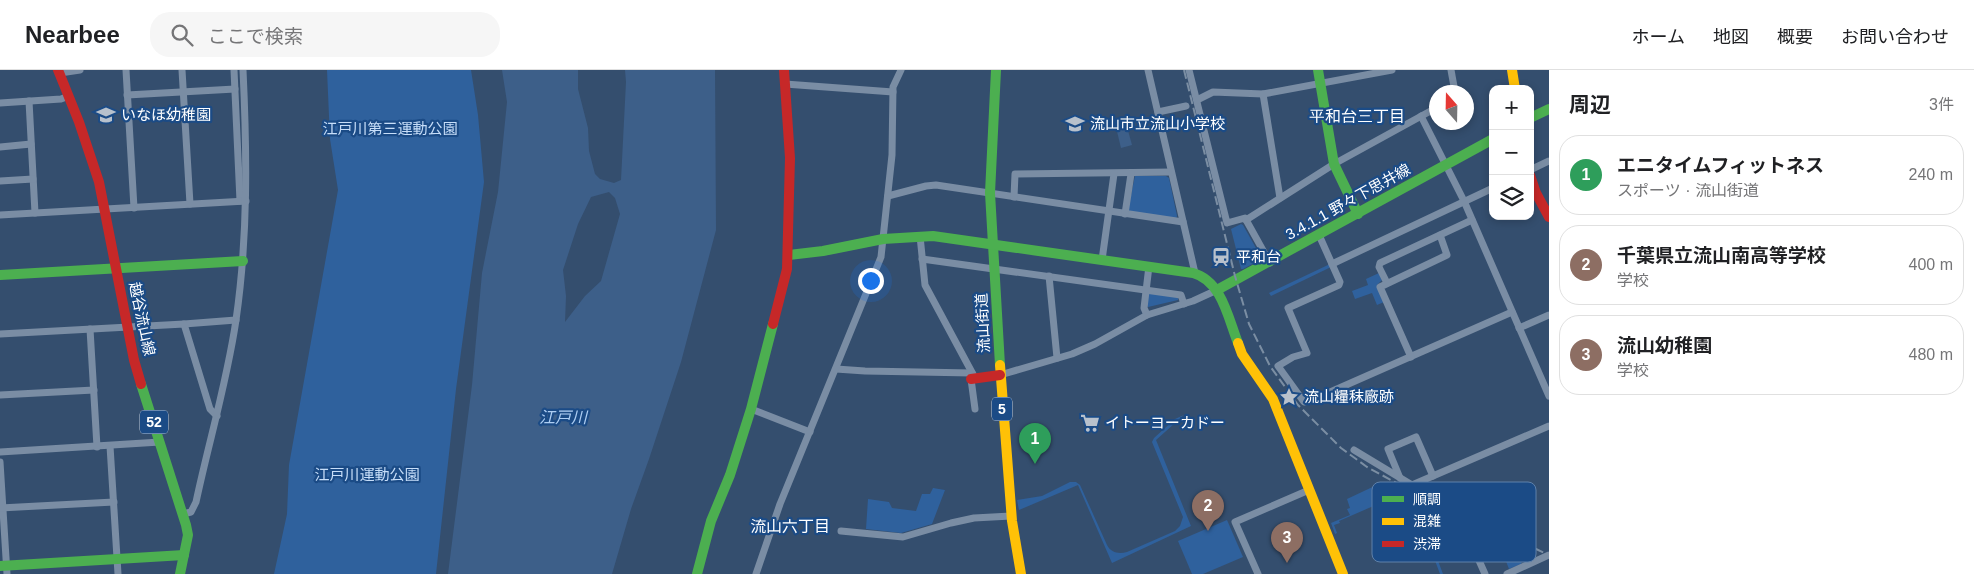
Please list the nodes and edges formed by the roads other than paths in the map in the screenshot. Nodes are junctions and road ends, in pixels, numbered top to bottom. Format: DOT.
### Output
graph roads {
  1 [pos="80,70"];
  2 [pos="126,70"];
  3 [pos="182,70"];
  4 [pos="234,70"];
  5 [pos="243,70"];
  6 [pos="784,70"];
  7 [pos="901,70"];
  8 [pos="996,70"];
  9 [pos="1148,70"];
  10 [pos="1189,70"];
  11 [pos="1318,70"];
  12 [pos="1388,70"];
  13 [pos="1452,70"];
  14 [pos="1512,70"];
  15 [pos="59,72"];
  16 [pos="1354,73"];
  17 [pos="1320,83"];
  18 [pos="785,84"];
  19 [pos="1454,85"];
  20 [pos="1514,85"];
  21 [pos="235,89"];
  22 [pos="184,92"];
  23 [pos="893,92"];
  24 [pos="1263,94"];
  25 [pos="127,95"];
  26 [pos="69,96"];
  27 [pos="1197,100"];
  28 [pos="29,101"];
  29 [pos="0,103"];
  30 [pos="1186,106"];
  31 [pos="1549,109"];
  32 [pos="1158,112"];
  33 [pos="1429,112"];
  34 [pos="1421,116"];
  35 [pos="1534,116"];
  36 [pos="1489,141"];
  37 [pos="31,144"];
  38 [pos="0,147"];
  39 [pos="1549,161"];
  40 [pos="1334,164"];
  41 [pos="1446,165"];
  42 [pos="1534,168"];
  43 [pos="1171,172"];
  44 [pos="1114,174"];
  45 [pos="1131,174"];
  46 [pos="33,179"];
  47 [pos="0,181"];
  48 [pos="1534,186"];
  49 [pos="1489,190"];
  50 [pos="990,193"];
  51 [pos="888,196"];
  52 [pos="1014,197"];
  53 [pos="1280,198"];
  54 [pos="243,201"];
  55 [pos="1464,201"];
  56 [pos="190,204"];
  57 [pos="134,208"];
  58 [pos="105,209"];
  59 [pos="1109,211"];
  60 [pos="35,213"];
  61 [pos="1125,214"];
  62 [pos="1358,214"];
  63 [pos="0,215"];
  64 [pos="1549,217"];
  65 [pos="1246,220"];
  66 [pos="1472,220"];
  67 [pos="1183,222"];
  68 [pos="1319,235"];
  69 [pos="1440,235"];
  70 [pos="920,236"];
  71 [pos="884,239"];
  72 [pos="993,244"];
  73 [pos="789,255"];
  74 [pos="922,259"];
  75 [pos="1102,260"];
  76 [pos="242,261"];
  77 [pos="1270,263"];
  78 [pos="1332,264"];
  79 [pos="1148,266"];
  80 [pos="116,268"];
  81 [pos="995,269"];
  82 [pos="1195,273"];
  83 [pos="0,275"];
  84 [pos="1049,276"];
  85 [pos="1387,284"];
  86 [pos="1146,290"];
  87 [pos="1217,290"];
  88 [pos="1184,304"];
  89 [pos="1512,312"];
  90 [pos="1147,315"];
  91 [pos="1549,316"];
  92 [pos="236,320"];
  93 [pos="184,324"];
  94 [pos="127,327"];
  95 [pos="1520,328"];
  96 [pos="90,329"];
  97 [pos="0,334"];
  98 [pos="1410,356"];
  99 [pos="1057,358"];
  100 [pos="836,369"];
  101 [pos="1000,375"];
  102 [pos="972,377"];
  103 [pos="94,390"];
  104 [pos="0,396"];
  105 [pos="1549,396"];
  106 [pos="751,409"];
  107 [pos="975,409"];
  108 [pos="217,416"];
  109 [pos="1549,426"];
  110 [pos="810,432"];
  111 [pos="160,442"];
  112 [pos="97,446"];
  113 [pos="110,446"];
  114 [pos="1354,450"];
  115 [pos="0,452"];
  116 [pos="0,462"];
  117 [pos="1434,476"];
  118 [pos="1400,478"];
  119 [pos="1407,482"];
  120 [pos="1419,482"];
  121 [pos="1309,490"];
  122 [pos="114,502"];
  123 [pos="1,508"];
  124 [pos="183,514"];
  125 [pos="1011,516"];
  126 [pos="841,532"];
  127 [pos="184,555"];
  128 [pos="1549,556"];
  129 [pos="118,559"];
  130 [pos="1480,562"];
  131 [pos="1535,562"];
  132 [pos="1536,562"];
  133 [pos="4,568"];
  134 [pos="118,574"];
  135 [pos="180,574"];
  136 [pos="697,574"];
  137 [pos="756,574"];
  138 [pos="1021,574"];
  139 [pos="1258,574"];
  140 [pos="1343,574"];
  141 [pos="1485,574"];
  142 [pos="1507,574"];
  1 -- 15 [label="street"];
  2 -- 25 [label="street"];
  3 -- 22 [label="street"];
  4 -- 21 [label="street"];
  5 -- 54 [label="street"];
  6 -- 18 [label="street"];
  7 -- 23 [label="street"];
  8 -- 50 [label="street, 流山街道 / 5"];
  9 -- 32 [label="street"];
  10 -- 27 [label="street"];
  11 -- 17 [label="street"];
  12 -- 16 [label="street"];
  13 -- 19 [label="street"];
  14 -- 20 [label="street"];
  15 -- 26 [label="street, 越谷流山線 / 52"];
  16 -- 17 [label="street"];
  17 -- 24 [label="street"];
  17 -- 40 [label="street"];
  18 -- 23 [label="street"];
  18 -- 73 [label="street"];
  21 -- 22 [label="street"];
  21 -- 54 [label="street"];
  22 -- 25 [label="street"];
  22 -- 56 [label="street"];
  23 -- 51 [label="street"];
  24 -- 27 [label="street"];
  24 -- 53 [label="street"];
  25 -- 57 [label="street"];
  26 -- 28 [label="street"];
  26 -- 58 [label="street, 越谷流山線 / 52"];
  27 -- 65 [label="street"];
  28 -- 29 [label="street"];
  28 -- 37 [label="street"];
  30 -- 32 [label="street"];
  31 -- 35 [label="street"];
  32 -- 43 [label="street"];
  33 -- 34 [label="street"];
  34 -- 40 [label="street"];
  34 -- 41 [label="street"];
  36 -- 41 [label="street, 3.4.1.1 野々下思井線"];
  37 -- 38 [label="street"];
  37 -- 46 [label="street"];
  39 -- 42 [label="street"];
  40 -- 53 [label="street"];
  40 -- 62 [label="street"];
  41 -- 55 [label="street"];
  41 -- 62 [label="street, 3.4.1.1 野々下思井線"];
  43 -- 45 [label="street"];
  43 -- 67 [label="street"];
  44 -- 45 [label="street"];
  44 -- 52 [label="street"];
  44 -- 59 [label="street"];
  45 -- 61 [label="street"];
  46 -- 47 [label="street"];
  46 -- 60 [label="street"];
  48 -- 64 [label="street"];
  49 -- 55 [label="street"];
  50 -- 51 [label="street"];
  50 -- 52 [label="street"];
  50 -- 72 [label="street, 流山街道 / 5"];
  51 -- 71 [label="street"];
  52 -- 59 [label="street"];
  53 -- 65 [label="street"];
  54 -- 56 [label="street"];
  54 -- 76 [label="street"];
  55 -- 66 [label="street"];
  55 -- 78 [label="street"];
  56 -- 57 [label="street"];
  57 -- 58 [label="street"];
  58 -- 60 [label="street"];
  58 -- 80 [label="street, 越谷流山線 / 52"];
  59 -- 61 [label="street"];
  59 -- 75 [label="street"];
  60 -- 63 [label="street"];
  61 -- 67 [label="street"];
  62 -- 68 [label="street, 3.4.1.1 野々下思井線"];
  65 -- 77 [label="street"];
  66 -- 69 [label="street"];
  66 -- 89 [label="street"];
  67 -- 82 [label="street"];
  68 -- 77 [label="street, 3.4.1.1 野々下思井線"];
  68 -- 78 [label="street"];
  69 -- 85 [label="street"];
  69 -- 85 [label="street"];
  70 -- 71 [label="street"];
  70 -- 72 [label="street"];
  70 -- 74 [label="street"];
  71 -- 73 [label="street"];
  71 -- 100 [label="street"];
  72 -- 75 [label="street"];
  72 -- 81 [label="street, 流山街道 / 5"];
  73 -- 106 [label="street"];
  74 -- 81 [label="street"];
  74 -- 102 [label="street"];
  75 -- 79 [label="street"];
  76 -- 80 [label="street"];
  76 -- 92 [label="street"];
  77 -- 87 [label="street, 3.4.1.1 野々下思井線"];
  78 -- 98 [label="street"];
  79 -- 82 [label="street"];
  79 -- 86 [label="street"];
  80 -- 83 [label="street"];
  80 -- 94 [label="street, 越谷流山線 / 52"];
  81 -- 84 [label="street"];
  81 -- 101 [label="street, 流山街道 / 5"];
  82 -- 87 [label="street"];
  84 -- 86 [label="street"];
  84 -- 99 [label="street"];
  85 -- 98 [label="street"];
  86 -- 88 [label="street"];
  86 -- 90 [label="street"];
  87 -- 88 [label="street"];
  87 -- 121 [label="street"];
  88 -- 90 [label="street"];
  89 -- 95 [label="street"];
  89 -- 98 [label="street"];
  90 -- 99 [label="street"];
  91 -- 95 [label="street"];
  92 -- 93 [label="street"];
  92 -- 108 [label="street"];
  93 -- 94 [label="street"];
  93 -- 108 [label="street"];
  94 -- 96 [label="street"];
  94 -- 111 [label="street, 越谷流山線 / 52"];
  95 -- 105 [label="street"];
  96 -- 97 [label="street"];
  96 -- 103 [label="street"];
  99 -- 101 [label="street"];
  100 -- 102 [label="street"];
  100 -- 110 [label="street"];
  101 -- 102 [label="street"];
  101 -- 125 [label="street, 流山街道 / 5"];
  102 -- 107 [label="street"];
  103 -- 104 [label="street"];
  103 -- 112 [label="street"];
  106 -- 110 [label="street"];
  106 -- 136 [label="street"];
  108 -- 124 [label="street"];
  109 -- 117 [label="street"];
  110 -- 137 [label="street"];
  111 -- 113 [label="street"];
  111 -- 124 [label="street, 越谷流山線 / 52"];
  112 -- 113 [label="street"];
  112 -- 115 [label="street"];
  113 -- 122 [label="street"];
  114 -- 118 [label="street"];
  116 -- 123 [label="street"];
  117 -- 118 [label="street"];
  117 -- 120 [label="street"];
  118 -- 119 [label="street"];
  121 -- 139 [label="street"];
  121 -- 140 [label="street"];
  122 -- 123 [label="street"];
  122 -- 129 [label="street"];
  123 -- 133 [label="street"];
  124 -- 127 [label="street, 越谷流山線 / 52"];
  125 -- 126 [label="street"];
  125 -- 138 [label="street, 流山街道 / 5"];
  127 -- 129 [label="street"];
  127 -- 135 [label="street, 越谷流山線 / 52"];
  128 -- 132 [label="street"];
  129 -- 133 [label="street"];
  129 -- 134 [label="street"];
  130 -- 141 [label="street"];
  131 -- 142 [label="street"];
}
